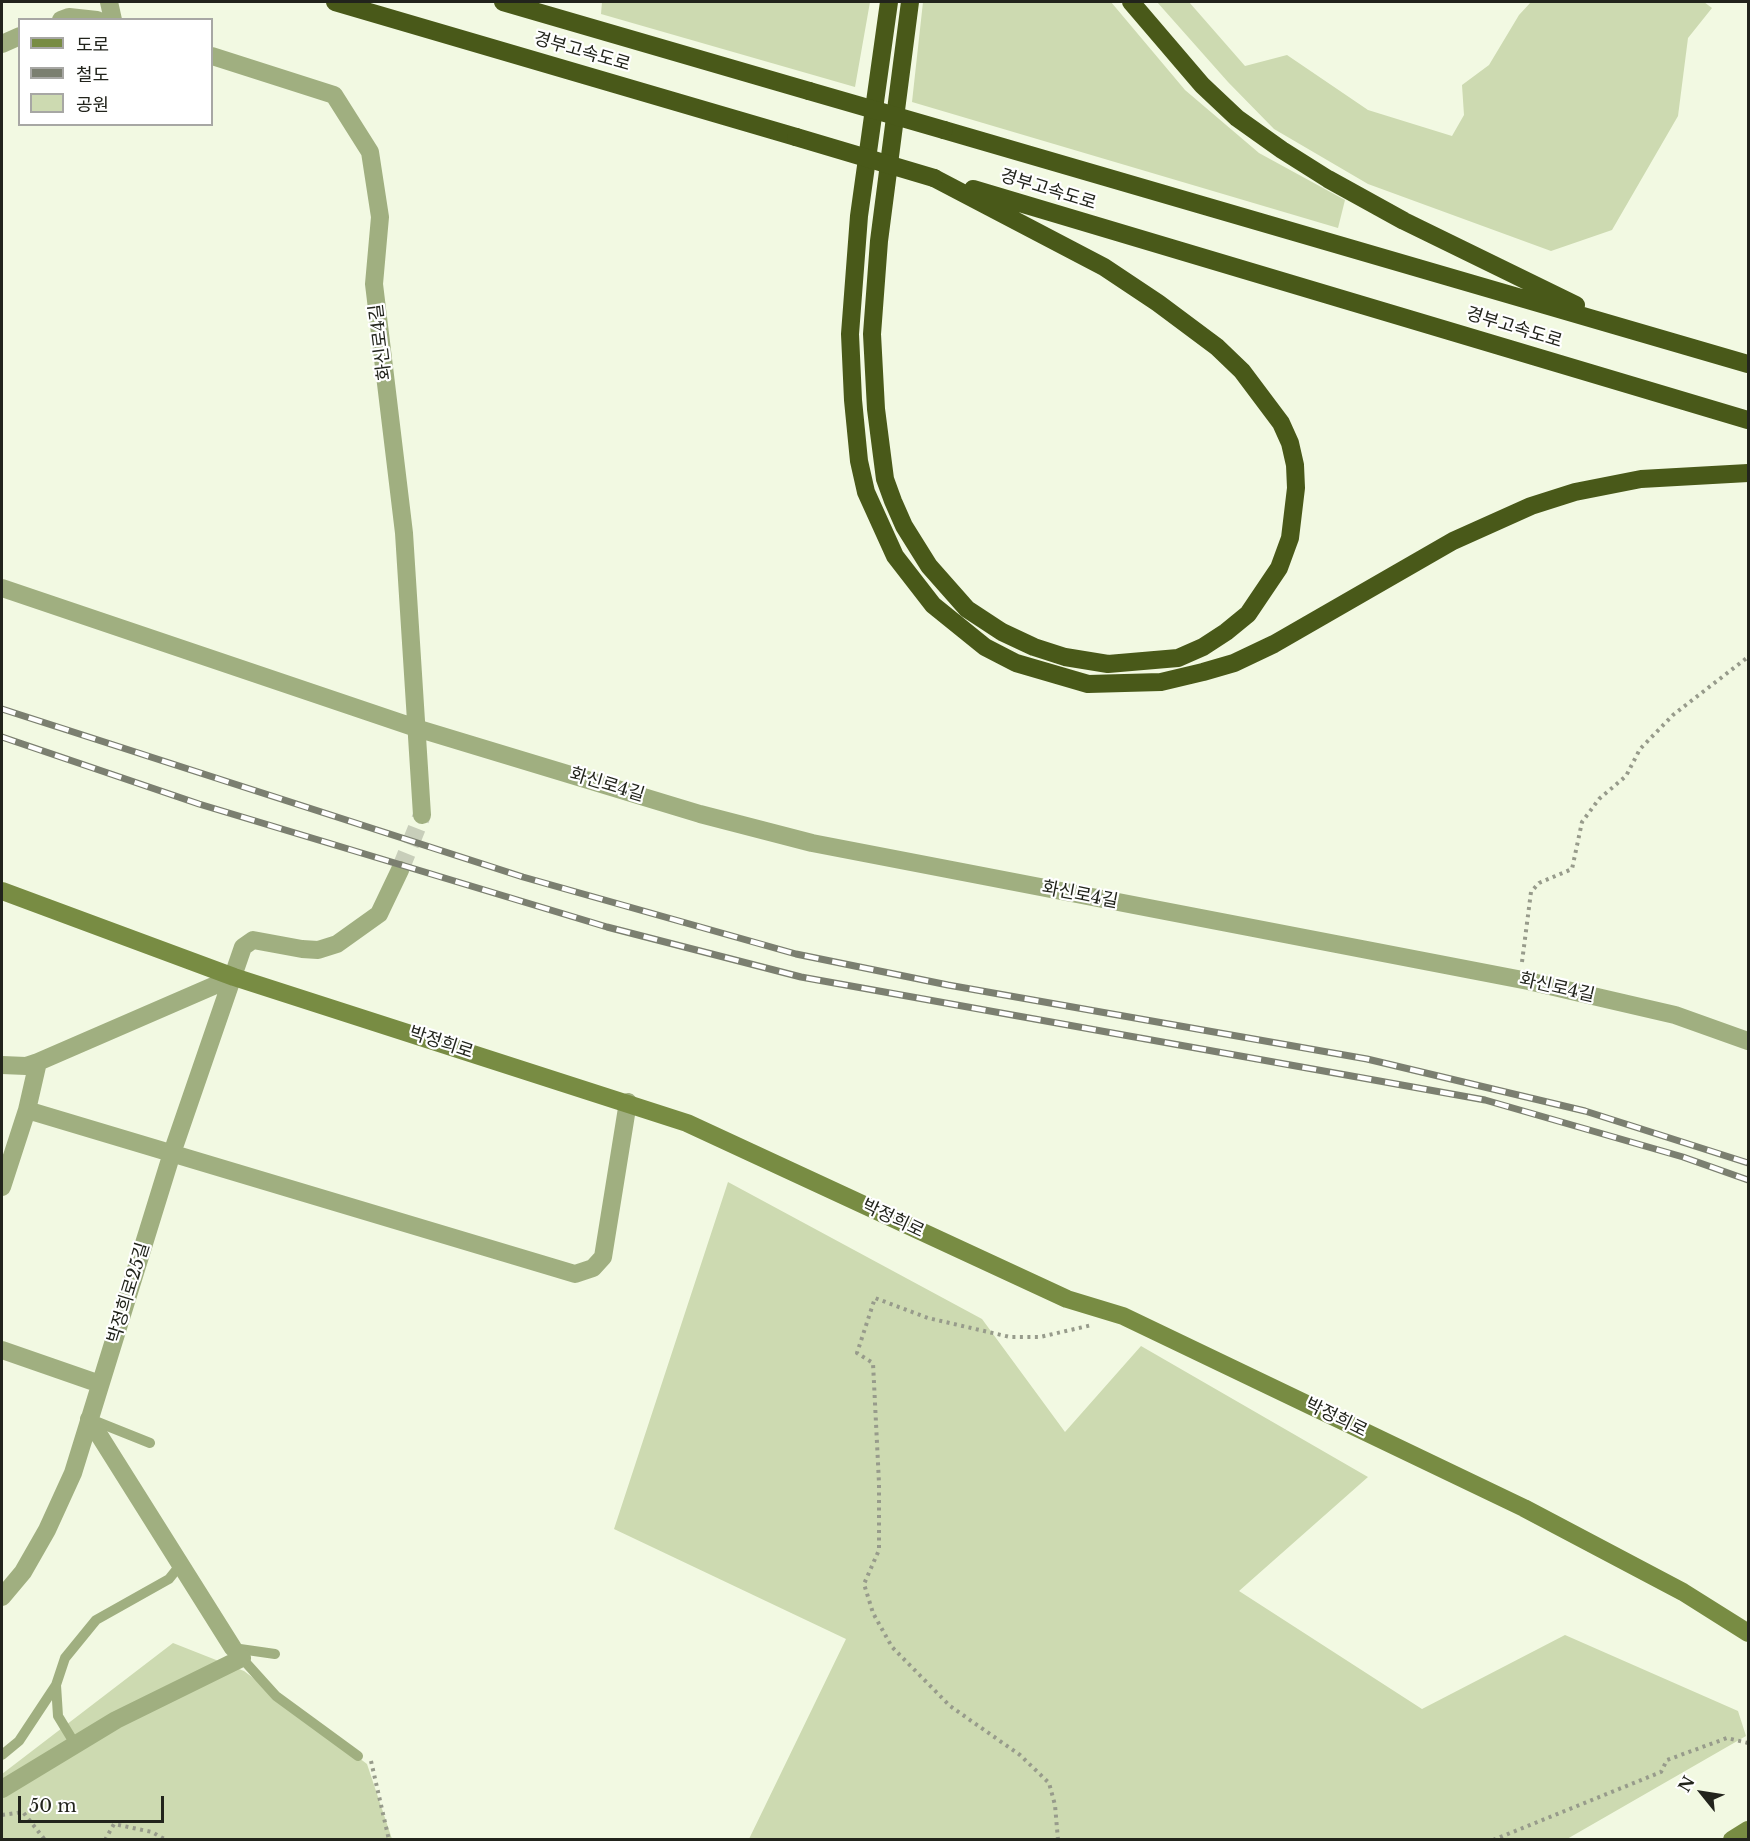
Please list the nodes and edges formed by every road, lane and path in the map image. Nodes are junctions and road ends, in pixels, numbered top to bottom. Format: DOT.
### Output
graph roads {
  1 [pos="109,2"];
  2 [pos="334,2"];
  3 [pos="502,2"];
  4 [pos="889,2"];
  5 [pos="910,2"];
  6 [pos="1131,2"];
  7 [pos="112,18"];
  8 [pos="18,37"];
  9 [pos="2,44"];
  10 [pos="213,56"];
  11 [pos="934,178"];
  12 [pos="1624,328"];
  13 [pos="1749,364"];
  14 [pos="1749,420"];
  15 [pos="1749,473"];
  16 [pos="2,588"];
  17 [pos="1749,657"];
  18 [pos="416,728"];
  19 [pos="422,815"];
  20 [pos="400,870"];
  21 [pos="2,891"];
  22 [pos="234,977"];
  23 [pos="1520,980"];
  24 [pos="1749,1041"];
  25 [pos="38,1062"];
  26 [pos="2,1065"];
  27 [pos="628,1102"];
  28 [pos="27,1110"];
  29 [pos="172,1153"];
  30 [pos="2,1187"];
  31 [pos="1123,1316"];
  32 [pos="2,1350"];
  33 [pos="100,1384"];
  34 [pos="89,1419"];
  35 [pos="150,1443"];
  36 [pos="181,1564"];
  37 [pos="2,1597"];
  38 [pos="1749,1633"];
  39 [pos="238,1653"];
  40 [pos="275,1654"];
  41 [pos="56,1685"];
  42 [pos="1749,1743"];
  43 [pos="75,1744"];
  44 [pos="2,1755"];
  45 [pos="358,1756"];
  46 [pos="2,1789"];
  47 [pos="2,1815"];
  48 [pos="1749,1830"];
  49 [pos="45,1839"];
  50 [pos="105,1839"];
  51 [pos="166,1839"];
  52 [pos="389,1839"];
  53 [pos="1058,1839"];
  54 [pos="1493,1839"];
  55 [pos="1732,1839"];
  1 -- 7 [label="street"];
  2 -- 11 [label="highway, 경부고속도로, bridge"];
  3 -- 12 [label="highway, 경부고속도로, bridge"];
  4 -- 15 [label="highway"];
  5 -- 11 [label="highway"];
  6 -- 12 [label="highway"];
  8 -- 9 [label="street"];
  10 -- 18 [label="street, 화신로4길"];
  11 -- 14 [label="highway, 경부고속도로"];
  12 -- 13 [label="highway, 경부고속도로"];
  16 -- 18 [label="street, 화신로4길"];
  17 -- 23 [label="path"];
  18 -- 19 [label="street, 화신로4길"];
  18 -- 23 [label="street, 화신로4길"];
  20 -- 22 [label="street, 박정희로25길"];
  21 -- 22 [label="street, 박정희로"];
  22 -- 25 [label="street"];
  22 -- 27 [label="street, 박정희로"];
  22 -- 29 [label="street, 박정희로25길"];
  23 -- 24 [label="street, 화신로4길"];
  25 -- 26 [label="street"];
  25 -- 28 [label="street"];
  27 -- 29 [label="street"];
  27 -- 31 [label="street, 박정희로"];
  28 -- 29 [label="street"];
  28 -- 30 [label="street"];
  29 -- 33 [label="street, 박정희로25길"];
  31 -- 38 [label="street, 박정희로"];
  31 -- 53 [label="path"];
  32 -- 33 [label="street"];
  33 -- 34 [label="street, 박정희로25길"];
  34 -- 35 [label="lane"];
  34 -- 36 [label="street"];
  34 -- 37 [label="street, 박정희로25길"];
  36 -- 39 [label="street"];
  36 -- 41 [label="lane"];
  39 -- 40 [label="lane"];
  39 -- 43 [label="street"];
  39 -- 45 [label="lane"];
  41 -- 43 [label="lane"];
  41 -- 44 [label="lane"];
  42 -- 54 [label="path"];
  43 -- 46 [label="street"];
  45 -- 52 [label="path"];
  47 -- 49 [label="path"];
  48 -- 55 [label="street"];
  50 -- 51 [label="path"];
}
